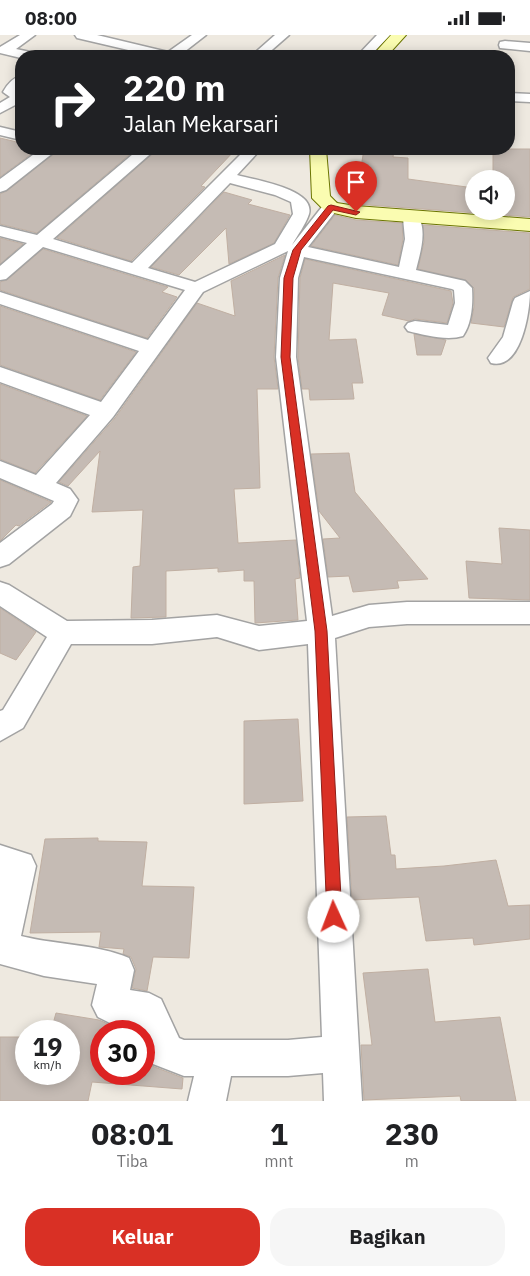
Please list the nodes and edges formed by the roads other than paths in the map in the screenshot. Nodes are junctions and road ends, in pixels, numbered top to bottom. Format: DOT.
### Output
graph roads {
  1 [pos="29,35"];
  2 [pos="84,35"];
  3 [pos="200,35"];
  4 [pos="283,35"];
  5 [pos="384,35"];
  6 [pos="399,35"];
  7 [pos="505,45"];
  8 [pos="530,47"];
  9 [pos="5,50"];
  10 [pos="145,50"];
  11 [pos="179,50"];
  12 [pos="264,50"];
  13 [pos="369,50"];
  14 [pos="385,50"];
  15 [pos="15,52"];
  16 [pos="15,60"];
  17 [pos="15,85"];
  18 [pos="15,94"];
  19 [pos="515,98"];
  20 [pos="530,99"];
  21 [pos="15,100"];
  22 [pos="0,109"];
  23 [pos="0,131"];
  24 [pos="15,135"];
  25 [pos="41,155"];
  26 [pos="141,155"];
  27 [pos="248,155"];
  28 [pos="318,155"];
  29 [pos="226,177"];
  30 [pos="3,182"];
  31 [pos="331,207"];
  32 [pos="411,218"];
  33 [pos="530,225"];
  34 [pos="0,231"];
  35 [pos="41,241"];
  36 [pos="297,250"];
  37 [pos="136,269"];
  38 [pos="406,274"];
  39 [pos="0,275"];
  40 [pos="196,288"];
  41 [pos="530,297"];
  42 [pos="0,298"];
  43 [pos="415,327"];
  44 [pos="151,348"];
  45 [pos="498,357"];
  46 [pos="0,374"];
  47 [pos="105,412"];
  48 [pos="0,469"];
  49 [pos="40,485"];
  50 [pos="0,557"];
  51 [pos="0,593"];
  52 [pos="530,613"];
  53 [pos="321,631"];
  54 [pos="63,633"];
  55 [pos="0,727"];
  56 [pos="0,861"];
  57 [pos="340,1054"];
  58 [pos="216,1058"];
  59 [pos="207,1101"];
  60 [pos="343,1101"];
  1 -- 9 [label="street"];
  2 -- 10 [label="street"];
  3 -- 11 [label="street"];
  4 -- 12 [label="street"];
  5 -- 13 [label="street"];
  6 -- 14 [label="street"];
  7 -- 8 [label="street"];
  9 -- 15 [label="street"];
  9 -- 16 [label="street"];
  17 -- 18 [label="street"];
  19 -- 20 [label="street"];
  21 -- 22 [label="street"];
  23 -- 24 [label="street"];
  25 -- 30 [label="street"];
  26 -- 35 [label="street"];
  27 -- 29 [label="street"];
  28 -- 31 [label="street"];
  29 -- 37 [label="street"];
  29 -- 40 [label="street"];
  31 -- 32 [label="street"];
  31 -- 36 [label="street"];
  32 -- 33 [label="street"];
  32 -- 38 [label="street"];
  34 -- 35 [label="street"];
  35 -- 37 [label="street"];
  35 -- 39 [label="street"];
  36 -- 38 [label="street"];
  36 -- 53 [label="street"];
  37 -- 40 [label="street"];
  38 -- 43 [label="street"];
  40 -- 44 [label="street"];
  41 -- 45 [label="street"];
  42 -- 44 [label="street"];
  44 -- 47 [label="street"];
  46 -- 47 [label="street"];
  47 -- 49 [label="street"];
  48 -- 49 [label="street"];
  49 -- 50 [label="street"];
  51 -- 54 [label="street"];
  52 -- 53 [label="street"];
  53 -- 54 [label="street"];
  53 -- 57 [label="street"];
  54 -- 55 [label="street"];
  56 -- 58 [label="street"];
  57 -- 58 [label="street"];
  57 -- 60 [label="street"];
  58 -- 59 [label="street"];
}
